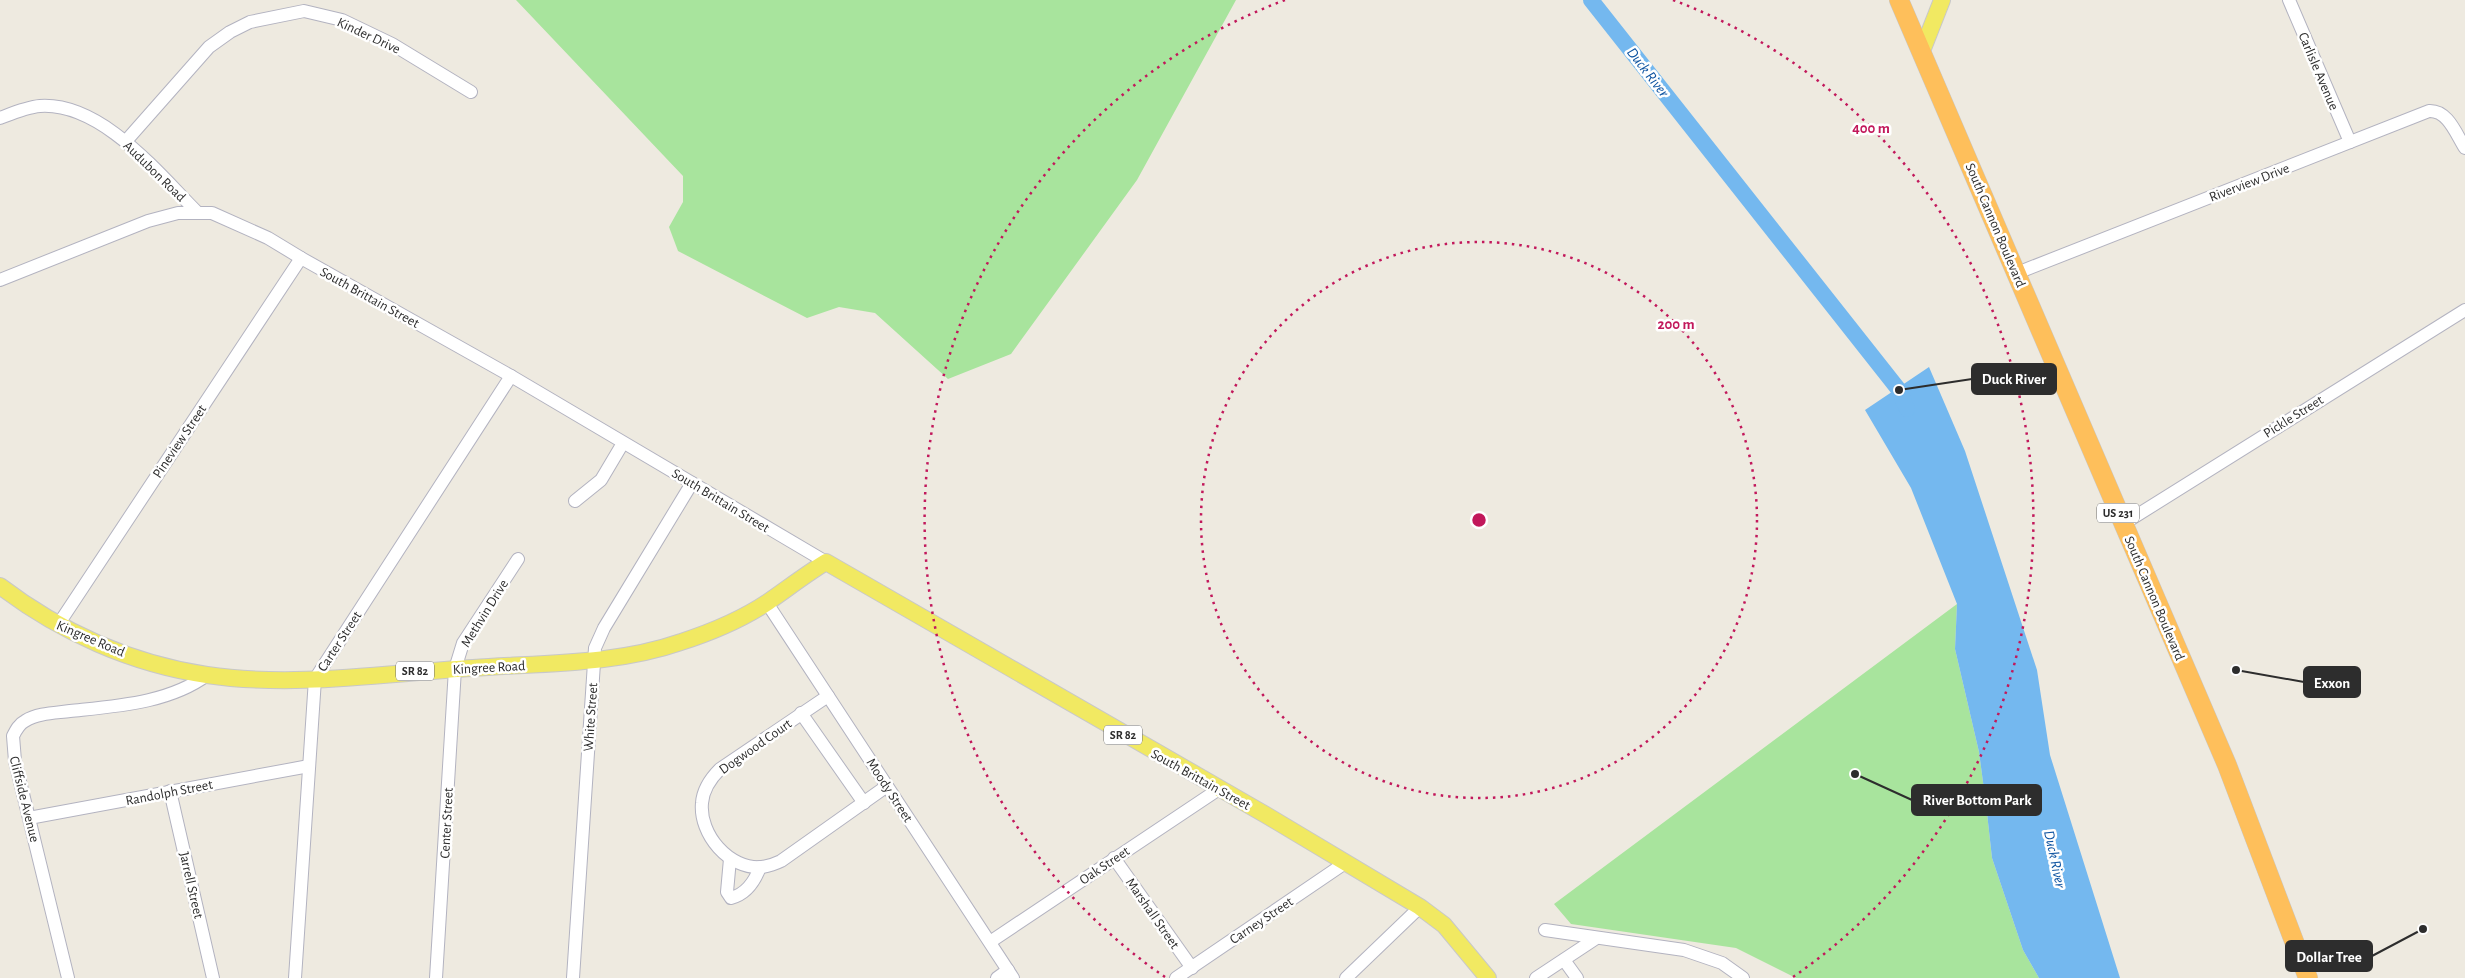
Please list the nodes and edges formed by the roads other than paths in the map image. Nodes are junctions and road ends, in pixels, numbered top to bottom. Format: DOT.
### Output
graph roads {
  1 [pos="1899,0"];
  2 [pos="1942,0"];
  3 [pos="2289,0"];
  4 [pos="1922,50"];
  5 [pos="471,92"];
  6 [pos="0,118"];
  7 [pos="126,142"];
  8 [pos="2350,142"];
  9 [pos="2465,148"];
  10 [pos="197,212"];
  11 [pos="301,258"];
  12 [pos="2017,273"];
  13 [pos="0,280"];
  14 [pos="2465,310"];
  15 [pos="511,376"];
  16 [pos="623,443"];
  17 [pos="692,483"];
  18 [pos="575,501"];
  19 [pos="2123,524"];
  20 [pos="518,559"];
  21 [pos="826,562"];
  22 [pos="0,586"];
  23 [pos="766,603"];
  24 [pos="58,625"];
  25 [pos="594,660"];
  26 [pos="455,669"];
  27 [pos="207,675"];
  28 [pos="315,678"];
  29 [pos="828,696"];
  30 [pos="801,713"];
  31 [pos="309,766"];
  32 [pos="888,786"];
  33 [pos="1220,789"];
  34 [pos="170,792"];
  35 [pos="864,803"];
  36 [pos="29,818"];
  37 [pos="1114,858"];
  38 [pos="730,859"];
  39 [pos="1345,862"];
  40 [pos="760,867"];
  41 [pos="1420,907"];
  42 [pos="1545,930"];
  43 [pos="1595,939"];
  44 [pos="990,942"];
  45 [pos="1564,960"];
  46 [pos="1192,968"];
  47 [pos="1011,974"];
  48 [pos="68,978"];
  49 [pos="213,978"];
  50 [pos="295,978"];
  51 [pos="436,978"];
  52 [pos="573,978"];
  53 [pos="997,978"];
  54 [pos="1176,978"];
  55 [pos="1346,978"];
  56 [pos="1488,978"];
  57 [pos="1536,978"];
  58 [pos="1577,978"];
  59 [pos="1743,978"];
  60 [pos="2308,978"];
  1 -- 4 [label="highway, South Cannon Boulevard / US 231"];
  2 -- 4 [label="main road"];
  3 -- 8 [label="street, Carlisle Avenue"];
  4 -- 12 [label="highway, South Cannon Boulevard / US 231"];
  5 -- 7 [label="street, Kinder Drive"];
  6 -- 7 [label="street, Audubon Road"];
  7 -- 10 [label="street, Audubon Road"];
  8 -- 9 [label="street, Riverview Drive"];
  8 -- 12 [label="street, Riverview Drive"];
  10 -- 11 [label="street, South Brittain Street"];
  10 -- 13 [label="street, South Brittain Street"];
  11 -- 15 [label="street, South Brittain Street"];
  11 -- 24 [label="street, Pineview Street"];
  12 -- 19 [label="highway, South Cannon Boulevard / US 231"];
  14 -- 19 [label="street, Pickle Street"];
  15 -- 16 [label="street, South Brittain Street"];
  15 -- 28 [label="street, Carter Street"];
  16 -- 17 [label="street, South Brittain Street"];
  16 -- 18 [label="street"];
  17 -- 21 [label="street, South Brittain Street"];
  17 -- 25 [label="street, White Street"];
  19 -- 60 [label="highway, South Cannon Boulevard / US 231"];
  20 -- 26 [label="street, Methvin Drive"];
  21 -- 23 [label="main road, Kingree Road / SR 82"];
  21 -- 33 [label="main road, South Brittain Street / SR 82"];
  22 -- 24 [label="main road, Kingree Road / SR 82"];
  23 -- 25 [label="main road, Kingree Road / SR 82"];
  23 -- 29 [label="street, Moody Street"];
  24 -- 27 [label="main road, Kingree Road / SR 82"];
  25 -- 26 [label="main road, Kingree Road / SR 82"];
  25 -- 52 [label="street, White Street"];
  26 -- 28 [label="main road, Kingree Road / SR 82"];
  26 -- 51 [label="street, Center Street"];
  27 -- 28 [label="main road, Kingree Road / SR 82"];
  27 -- 36 [label="street, Cliffside Avenue"];
  28 -- 31 [label="street, Carter Street"];
  29 -- 30 [label="street, Dogwood Court"];
  29 -- 32 [label="street, Moody Street"];
  30 -- 35 [label="street, Dogwood Court"];
  30 -- 38 [label="street, Dogwood Court"];
  31 -- 34 [label="street, Randolph Street"];
  31 -- 50 [label="street, Carter Street"];
  32 -- 35 [label="street"];
  32 -- 44 [label="street, Moody Street"];
  33 -- 37 [label="street, Oak Street"];
  33 -- 39 [label="main road, South Brittain Street / SR 82"];
  34 -- 36 [label="street, Randolph Street"];
  34 -- 49 [label="street, Jarrell Street"];
  35 -- 40 [label="street"];
  36 -- 48 [label="street, Cliffside Avenue"];
  37 -- 44 [label="street, Oak Street"];
  37 -- 46 [label="street, Marshall Street"];
  38 -- 40 [label="street"];
  38 -- 40 [label="street"];
  39 -- 41 [label="main road, South Brittain Street / SR 82"];
  39 -- 46 [label="street, Carney Street"];
  41 -- 55 [label="street"];
  41 -- 56 [label="main road, SR 82"];
  42 -- 43 [label="street"];
  43 -- 45 [label="street"];
  43 -- 59 [label="street"];
  44 -- 47 [label="street, Moody Street"];
  45 -- 57 [label="street"];
  45 -- 58 [label="street"];
  46 -- 54 [label="street, Carney Street"];
  47 -- 53 [label="street"];
}
